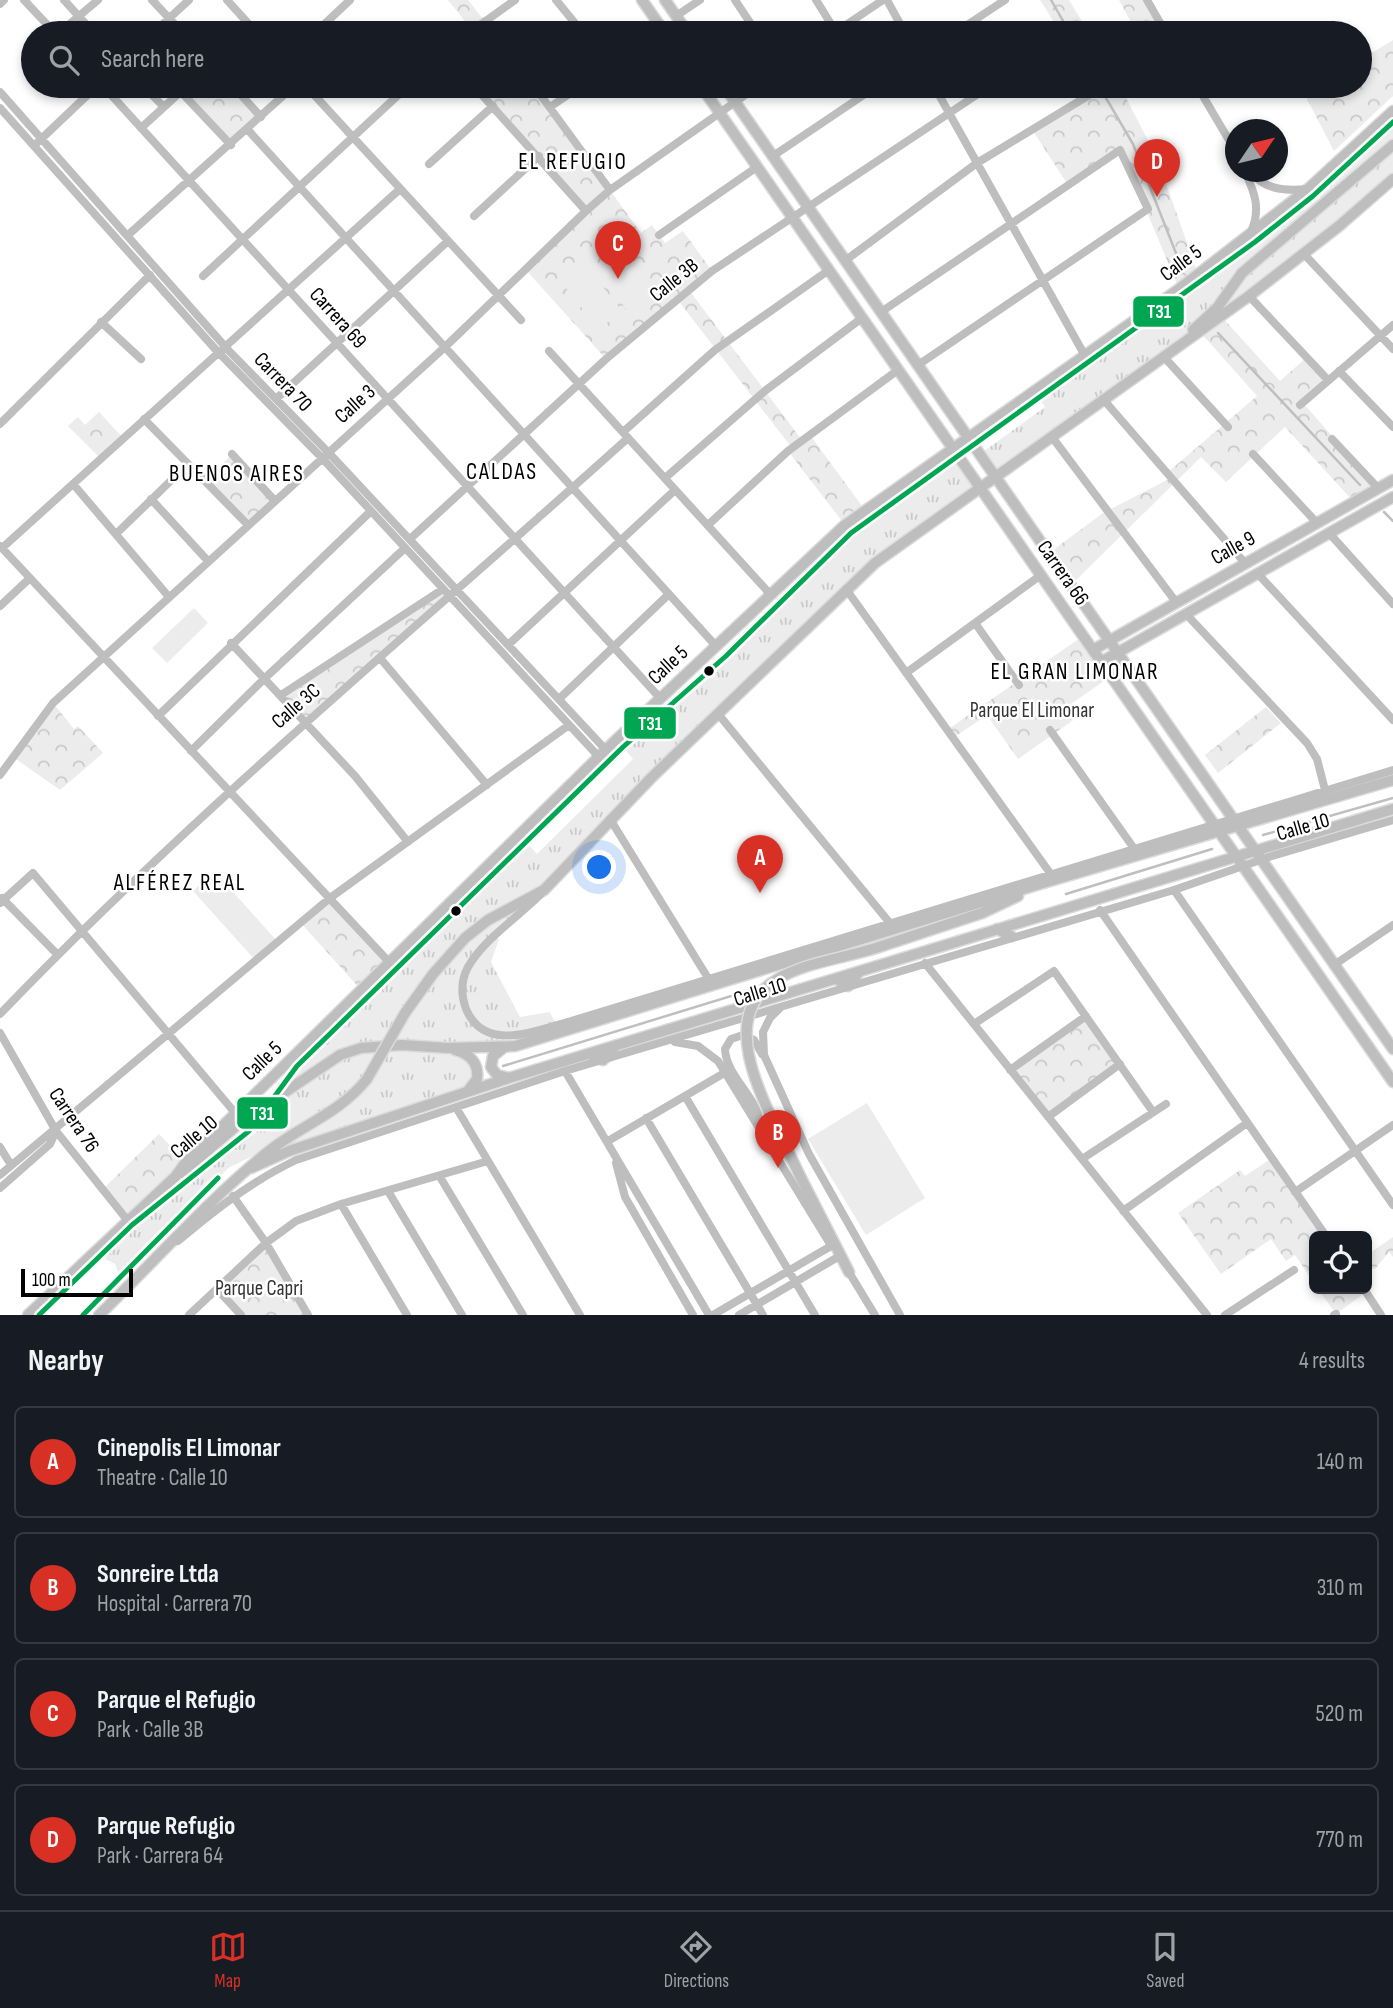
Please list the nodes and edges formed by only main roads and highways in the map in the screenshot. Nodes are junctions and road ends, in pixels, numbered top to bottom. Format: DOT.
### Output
graph roads {
  1 [pos="642,0"];
  2 [pos="665,0"];
  3 [pos="655,21"];
  4 [pos="680,21"];
  5 [pos="709,98"];
  6 [pos="733,98"];
  7 [pos="1393,111"];
  8 [pos="1393,117"];
  9 [pos="1393,145"];
  10 [pos="1393,179"];
  11 [pos="1164,357"];
  12 [pos="1037,390"];
  13 [pos="968,437"];
  14 [pos="952,447"];
  15 [pos="996,476"];
  16 [pos="1393,480"];
  17 [pos="980,487"];
  18 [pos="1391,503"];
  19 [pos="1109,640"];
  20 [pos="1093,650"];
  21 [pos="1118,652"];
  22 [pos="1101,662"];
  23 [pos="1393,775"];
  24 [pos="1391,816"];
  25 [pos="1236,822"];
  26 [pos="1220,833"];
  27 [pos="1259,855"];
  28 [pos="1240,862"];
  29 [pos="1043,883"];
  30 [pos="1033,919"];
  31 [pos="997,929"];
  32 [pos="1027,932"];
  33 [pos="1011,936"];
  34 [pos="859,972"];
  35 [pos="836,979"];
  36 [pos="635,1010"];
  37 [pos="620,1015"];
  38 [pos="615,1045"];
  39 [pos="447,1048"];
  40 [pos="504,1048"];
  41 [pos="1393,1049"];
  42 [pos="589,1054"];
  43 [pos="509,1079"];
  44 [pos="1393,1082"];
  45 [pos="456,1104"];
  46 [pos="251,1168"];
  47 [pos="175,1177"];
  48 [pos="849,1272"];
  49 [pos="28,1315"];
  50 [pos="99,1315"];
  1 -- 3 [label="main road"];
  2 -- 4 [label="main road"];
  5 -- 14 [label="main road, Carrera 66"];
  6 -- 13 [label="main road, Carrera 66"];
  7 -- 12 [label="main road, Calle 5"];
  8 -- 12 [label="main road"];
  9 -- 11 [label="main road"];
  10 -- 11 [label="main road"];
  11 -- 15 [label="main road"];
  12 -- 13 [label="main road, Calle 5"];
  13 -- 14 [label="main road, Calle 5"];
  13 -- 15 [label="main road, Carrera 66"];
  14 -- 17 [label="main road, Carrera 66"];
  14 -- 47 [label="main road, Calle 5"];
  15 -- 17 [label="main road"];
  15 -- 19 [label="main road, Carrera 66"];
  16 -- 19 [label="main road, Calle 9"];
  17 -- 20 [label="main road, Carrera 66"];
  17 -- 46 [label="main road, bridge"];
  18 -- 21 [label="main road, Calle 9"];
  19 -- 20 [label="main road, Calle 9"];
  19 -- 21 [label="main road, Carrera 66"];
  20 -- 22 [label="main road, Carrera 66"];
  21 -- 22 [label="main road, Calle 9"];
  21 -- 25 [label="main road, Carrera 66"];
  22 -- 26 [label="main road, Carrera 66"];
  23 -- 25 [label="main road, Calle 10"];
  24 -- 27 [label="main road, Calle 10"];
  25 -- 26 [label="main road, Calle 10"];
  25 -- 27 [label="main road, Carrera 66"];
  26 -- 28 [label="main road, Carrera 66"];
  26 -- 29 [label="main road, Calle 10"];
  27 -- 28 [label="main road, Calle 10"];
  27 -- 41 [label="main road, Carrera 66"];
  28 -- 30 [label="main road, Calle 10"];
  28 -- 44 [label="main road, Carrera 66"];
  29 -- 36 [label="main road, Calle 10"];
  29 -- 48 [label="main road, bridge"];
  30 -- 31 [label="main road, Calle 10"];
  30 -- 32 [label="main road"];
  31 -- 33 [label="main road"];
  31 -- 34 [label="main road, Calle 10"];
  34 -- 35 [label="main road, Calle 10"];
  34 -- 35 [label="main road"];
  35 -- 38 [label="main road, Calle 10"];
  36 -- 37 [label="main road, Calle 10"];
  36 -- 37 [label="main road"];
  37 -- 40 [label="main road, Calle 10"];
  38 -- 42 [label="main road, Calle 10"];
  38 -- 42 [label="main road"];
  39 -- 40 [label="main road, Calle 10"];
  39 -- 45 [label="main road"];
  39 -- 47 [label="main road, Calle 10"];
  40 -- 43 [label="main road"];
  42 -- 43 [label="main road, Calle 10"];
  43 -- 45 [label="main road, Calle 10"];
  45 -- 46 [label="main road, Calle 10"];
  46 -- 50 [label="main road"];
  47 -- 49 [label="main road, Calle 5"];
}
